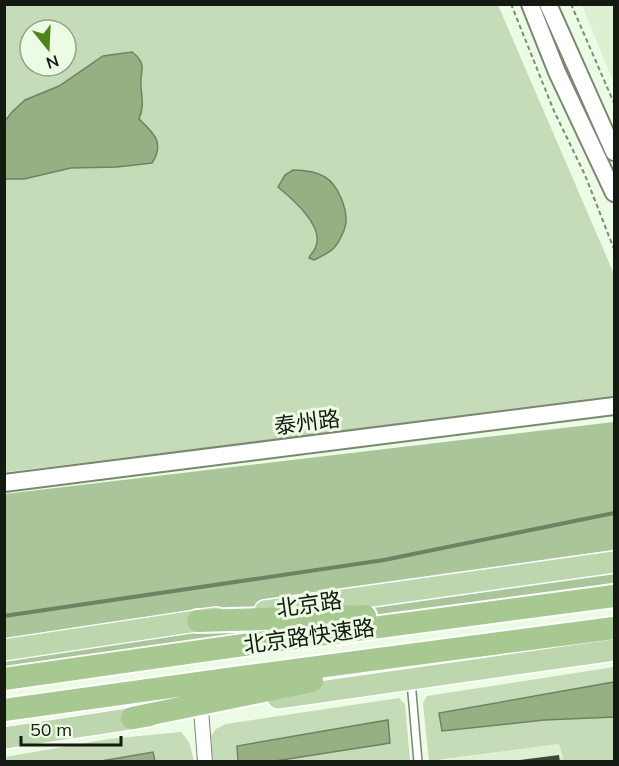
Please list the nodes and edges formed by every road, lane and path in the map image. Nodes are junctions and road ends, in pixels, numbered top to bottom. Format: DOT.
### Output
graph roads {
  1 [pos="511,4"];
  2 [pos="530,4"];
  3 [pos="548,4"];
  4 [pos="571,4"];
  5 [pos="615,103"];
  6 [pos="606,133"];
  7 [pos="589,141"];
  8 [pos="615,152"];
  9 [pos="615,193"];
  10 [pos="615,249"];
  11 [pos="615,406"];
  12 [pos="4,483"];
  13 [pos="615,562"];
  14 [pos="615,596"];
  15 [pos="486,613"];
  16 [pos="198,621"];
  17 [pos="615,628"];
  18 [pos="474,647"];
  19 [pos="4,650"];
  20 [pos="615,650"];
  21 [pos="411,679"];
  22 [pos="4,680"];
  23 [pos="201,708"];
  24 [pos="4,710"];
  25 [pos="132,718"];
  26 [pos="4,738"];
  27 [pos="205,762"];
  28 [pos="418,762"];
  1 -- 10 [label="path"];
  2 -- 7 [label="street"];
  3 -- 6 [label="street"];
  4 -- 5 [label="path"];
  6 -- 7 [label="lane"];
  6 -- 8 [label="street"];
  7 -- 9 [label="street"];
  11 -- 12 [label="street, 泰州路"];
  13 -- 16 [label="main road, 北京路"];
  14 -- 15 [label="highway, 北京路快速路"];
  15 -- 16 [label="highway"];
  15 -- 22 [label="highway, 北京路快速路"];
  16 -- 19 [label="main road, 北京路"];
  17 -- 18 [label="highway, 北京路快速路"];
  18 -- 24 [label="highway, 北京路快速路"];
  18 -- 25 [label="highway"];
  20 -- 21 [label="main road"];
  21 -- 23 [label="main road"];
  21 -- 28 [label="lane"];
  23 -- 25 [label="main road"];
  23 -- 27 [label="street"];
  25 -- 26 [label="main road"];
}
